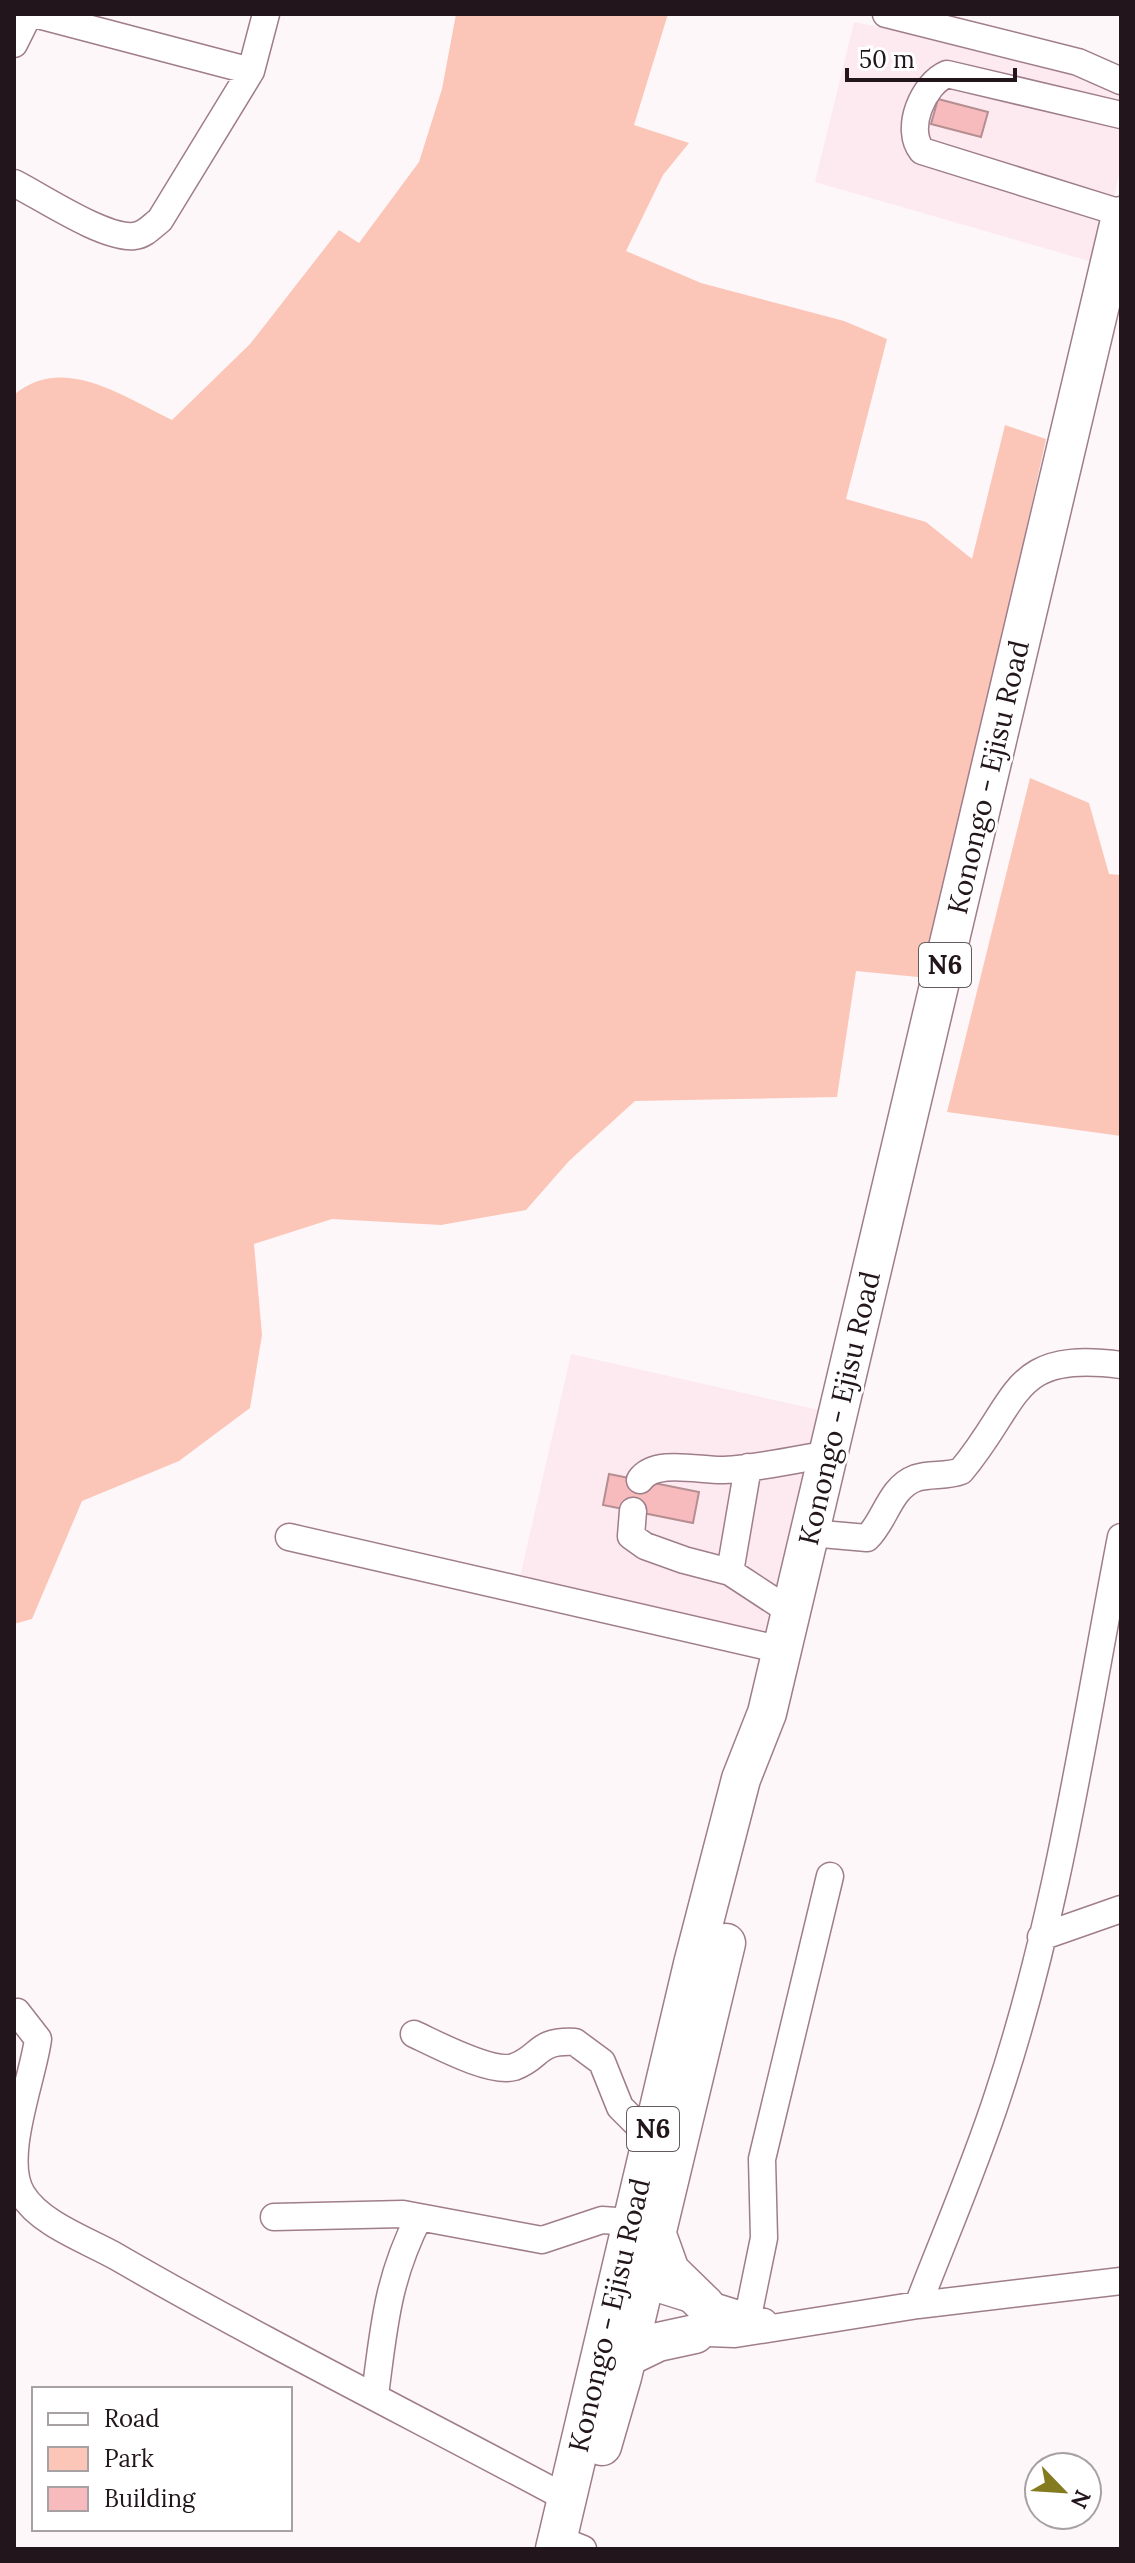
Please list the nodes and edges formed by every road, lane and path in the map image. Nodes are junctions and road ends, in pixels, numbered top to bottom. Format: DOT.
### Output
graph roads {
  1 [pos="32,14"];
  2 [pos="266,14"];
  3 [pos="886,14"];
  4 [pos="14,44"];
  5 [pos="251,71"];
  6 [pos="1121,81"];
  7 [pos="1121,115"];
  8 [pos="14,183"];
  9 [pos="1121,214"];
  10 [pos="1121,1365"];
  11 [pos="828,1454"];
  12 [pos="748,1467"];
  13 [pos="640,1480"];
  14 [pos="633,1511"];
  15 [pos="810,1533"];
  16 [pos="289,1537"];
  17 [pos="1121,1537"];
  18 [pos="730,1572"];
  19 [pos="791,1612"];
  20 [pos="782,1650"];
  21 [pos="767,1713"];
  22 [pos="830,1876"];
  23 [pos="1121,1909"];
  24 [pos="1041,1937"];
  25 [pos="17,2012"];
  26 [pos="414,2034"];
  27 [pos="651,2138"];
  28 [pos="274,2217"];
  29 [pos="419,2217"];
  30 [pos="644,2227"];
  31 [pos="630,2280"];
  32 [pos="1121,2281"];
  33 [pos="918,2305"];
  34 [pos="700,2320"];
  35 [pos="760,2320"];
  36 [pos="623,2335"];
  37 [pos="375,2395"];
  38 [pos="566,2498"];
  39 [pos="571,2548"];
  1 -- 4 [label="street"];
  1 -- 5 [label="street"];
  2 -- 5 [label="street"];
  3 -- 6 [label="street"];
  5 -- 8 [label="street"];
  7 -- 9 [label="street"];
  9 -- 11 [label="highway, Konongo - Ejisu Road / N6"];
  10 -- 15 [label="street"];
  11 -- 12 [label="street"];
  11 -- 15 [label="highway, Konongo - Ejisu Road / N6"];
  12 -- 13 [label="street"];
  12 -- 18 [label="street"];
  14 -- 18 [label="street"];
  15 -- 19 [label="highway, Konongo - Ejisu Road / N6"];
  16 -- 20 [label="street"];
  17 -- 24 [label="street"];
  18 -- 19 [label="street"];
  19 -- 20 [label="highway, Konongo - Ejisu Road / N6"];
  20 -- 21 [label="highway, Konongo - Ejisu Road / N6"];
  21 -- 27 [label="highway, Konongo - Ejisu Road / N6"];
  21 -- 30 [label="highway, Konongo - Ejisu Road / N6"];
  22 -- 35 [label="street"];
  23 -- 24 [label="street"];
  24 -- 33 [label="street"];
  25 -- 37 [label="street"];
  26 -- 27 [label="street"];
  27 -- 30 [label="highway, Konongo - Ejisu Road / N6"];
  28 -- 29 [label="street"];
  29 -- 30 [label="street"];
  29 -- 37 [label="street"];
  30 -- 31 [label="highway, Konongo - Ejisu Road / N6"];
  30 -- 34 [label="highway"];
  31 -- 34 [label="street"];
  31 -- 36 [label="highway, Konongo - Ejisu Road / N6"];
  32 -- 33 [label="street"];
  33 -- 35 [label="street"];
  34 -- 35 [label="street"];
  34 -- 36 [label="highway"];
  36 -- 38 [label="highway, Konongo - Ejisu Road / N6"];
  36 -- 39 [label="highway, Konongo - Ejisu Road / N6"];
  37 -- 38 [label="street"];
  38 -- 39 [label="highway, Konongo - Ejisu Road / N6"];
}
